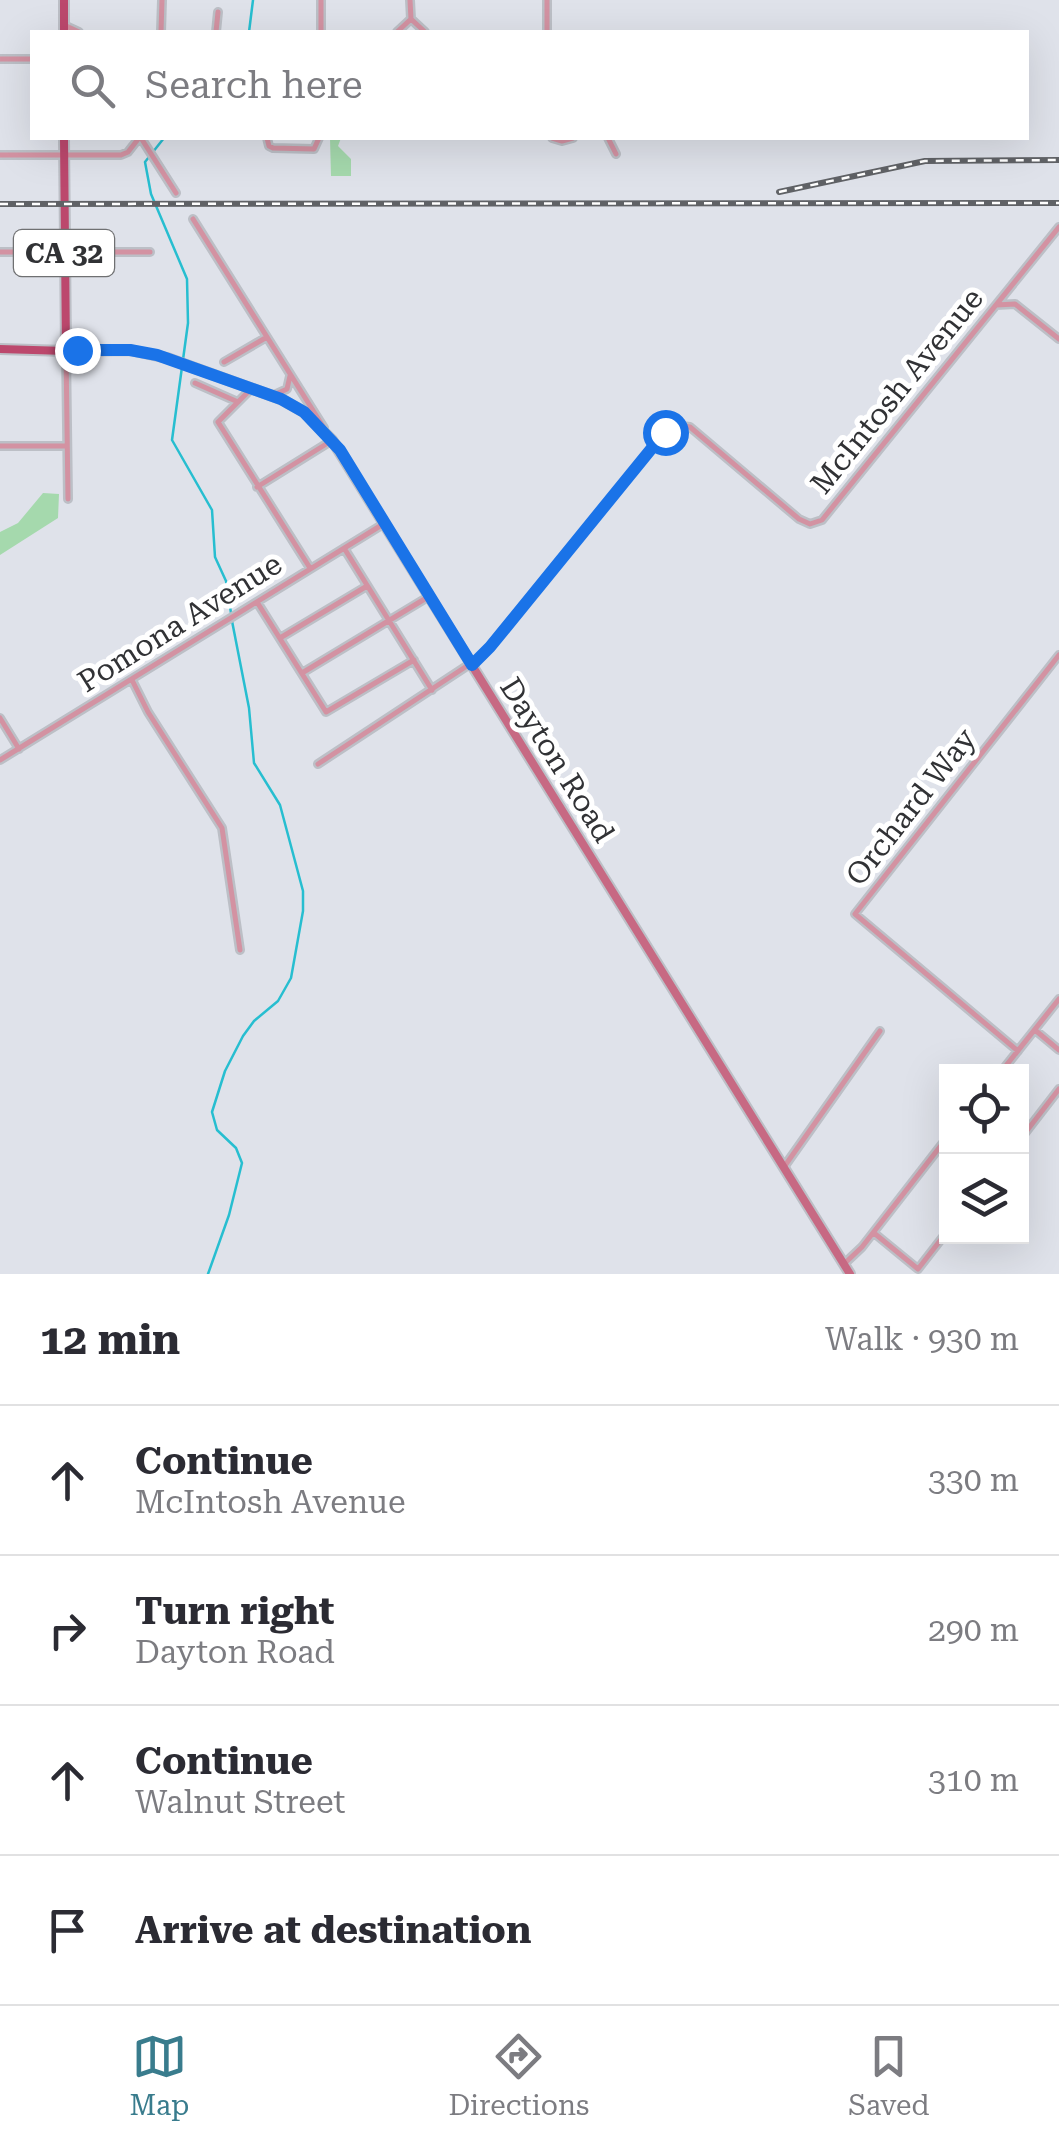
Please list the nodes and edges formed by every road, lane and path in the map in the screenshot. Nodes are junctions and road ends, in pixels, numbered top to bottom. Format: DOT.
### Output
graph roads {
  1 [pos="64,0"];
  2 [pos="162,0"];
  3 [pos="320,0"];
  4 [pos="410,0"];
  5 [pos="547,0"];
  6 [pos="218,12"];
  7 [pos="410,19"];
  8 [pos="64,29"];
  9 [pos="162,30"];
  10 [pos="216,30"];
  11 [pos="320,30"];
  12 [pos="399,30"];
  13 [pos="423,30"];
  14 [pos="546,30"];
  15 [pos="0,59"];
  16 [pos="30,59"];
  17 [pos="64,140"];
  18 [pos="142,140"];
  19 [pos="267,140"];
  20 [pos="318,140"];
  21 [pos="609,140"];
  22 [pos="616,154"];
  23 [pos="0,155"];
  24 [pos="64,156"];
  25 [pos="176,192"];
  26 [pos="193,219"];
  27 [pos="1059,227"];
  28 [pos="0,252"];
  29 [pos="64,252"];
  30 [pos="150,252"];
  31 [pos="996,304"];
  32 [pos="267,337"];
  33 [pos="1059,339"];
  34 [pos="0,349"];
  35 [pos="66,351"];
  36 [pos="224,362"];
  37 [pos="290,373"];
  38 [pos="195,382"];
  39 [pos="252,388"];
  40 [pos="271,395"];
  41 [pos="240,402"];
  42 [pos="332,440"];
  43 [pos="0,446"];
  44 [pos="68,446"];
  45 [pos="257,487"];
  46 [pos="68,499"];
  47 [pos="385,523"];
  48 [pos="344,548"];
  49 [pos="310,568"];
  50 [pos="368,586"];
  51 [pos="430,596"];
  52 [pos="257,602"];
  53 [pos="389,621"];
  54 [pos="280,638"];
  55 [pos="1059,656"];
  56 [pos="414,660"];
  57 [pos="472,665"];
  58 [pos="302,674"];
  59 [pos="132,680"];
  60 [pos="433,691"];
  61 [pos="0,718"];
  62 [pos="19,749"];
  63 [pos="0,760"];
  64 [pos="318,764"];
  65 [pos="240,950"];
  66 [pos="1059,999"];
  67 [pos="1035,1030"];
  68 [pos="880,1031"];
  69 [pos="1059,1050"];
  70 [pos="1018,1052"];
  71 [pos="1008,1064"];
  72 [pos="1059,1089"];
  73 [pos="1029,1128"];
  74 [pos="939,1148"];
  75 [pos="784,1167"];
  76 [pos="874,1232"];
  77 [pos="939,1242"];
  78 [pos="844,1264"];
  79 [pos="850,1274"];
  1 -- 8 [label="main road"];
  2 -- 9 [label="street"];
  3 -- 11 [label="street"];
  4 -- 7 [label="street"];
  5 -- 14 [label="street"];
  6 -- 10 [label="street"];
  7 -- 12 [label="street"];
  7 -- 13 [label="street"];
  15 -- 16 [label="street"];
  17 -- 24 [label="main road, CA 32"];
  18 -- 24 [label="street"];
  18 -- 25 [label="street"];
  19 -- 20 [label="street"];
  21 -- 22 [label="street"];
  23 -- 24 [label="street"];
  24 -- 29 [label="main road, CA 32"];
  26 -- 32 [label="street, Dayton Road"];
  27 -- 31 [label="street, McIntosh Avenue"];
  28 -- 29 [label="street"];
  29 -- 30 [label="street"];
  29 -- 35 [label="main road, CA 32"];
  31 -- 33 [label="street"];
  31 -- 57 [label="street, McIntosh Avenue"];
  32 -- 36 [label="street"];
  32 -- 37 [label="street, Dayton Road"];
  34 -- 35 [label="main road"];
  35 -- 39 [label="street"];
  35 -- 44 [label="street"];
  37 -- 40 [label="street"];
  37 -- 42 [label="street, Dayton Road"];
  38 -- 41 [label="street"];
  39 -- 40 [label="street"];
  39 -- 41 [label="street"];
  40 -- 42 [label="street"];
  41 -- 45 [label="street"];
  42 -- 45 [label="street"];
  42 -- 47 [label="street, Dayton Road"];
  43 -- 44 [label="street"];
  44 -- 46 [label="street"];
  45 -- 49 [label="street"];
  47 -- 48 [label="street, Pomona Avenue"];
  47 -- 51 [label="street, Dayton Road"];
  48 -- 49 [label="street, Pomona Avenue"];
  48 -- 50 [label="street"];
  49 -- 52 [label="street, Pomona Avenue"];
  50 -- 53 [label="street"];
  50 -- 54 [label="street"];
  51 -- 53 [label="street"];
  51 -- 57 [label="street, Dayton Road"];
  52 -- 54 [label="street"];
  52 -- 59 [label="street, Pomona Avenue"];
  53 -- 56 [label="street"];
  53 -- 58 [label="street"];
  54 -- 58 [label="street"];
  55 -- 70 [label="street, Orchard Way"];
  56 -- 58 [label="street"];
  56 -- 60 [label="street"];
  57 -- 60 [label="street, McIntosh Avenue"];
  57 -- 75 [label="street, Dayton Road"];
  59 -- 62 [label="street, Pomona Avenue"];
  59 -- 65 [label="street"];
  60 -- 64 [label="street, McIntosh Avenue"];
  61 -- 62 [label="street"];
  62 -- 63 [label="street, Pomona Avenue"];
  66 -- 67 [label="street"];
  67 -- 69 [label="street"];
  67 -- 70 [label="street"];
  68 -- 75 [label="street"];
  70 -- 71 [label="street"];
  72 -- 73 [label="street"];
  74 -- 76 [label="street"];
  75 -- 78 [label="street, Dayton Road"];
  76 -- 77 [label="street"];
  76 -- 78 [label="street"];
  78 -- 79 [label="street, Dayton Road"];
}
